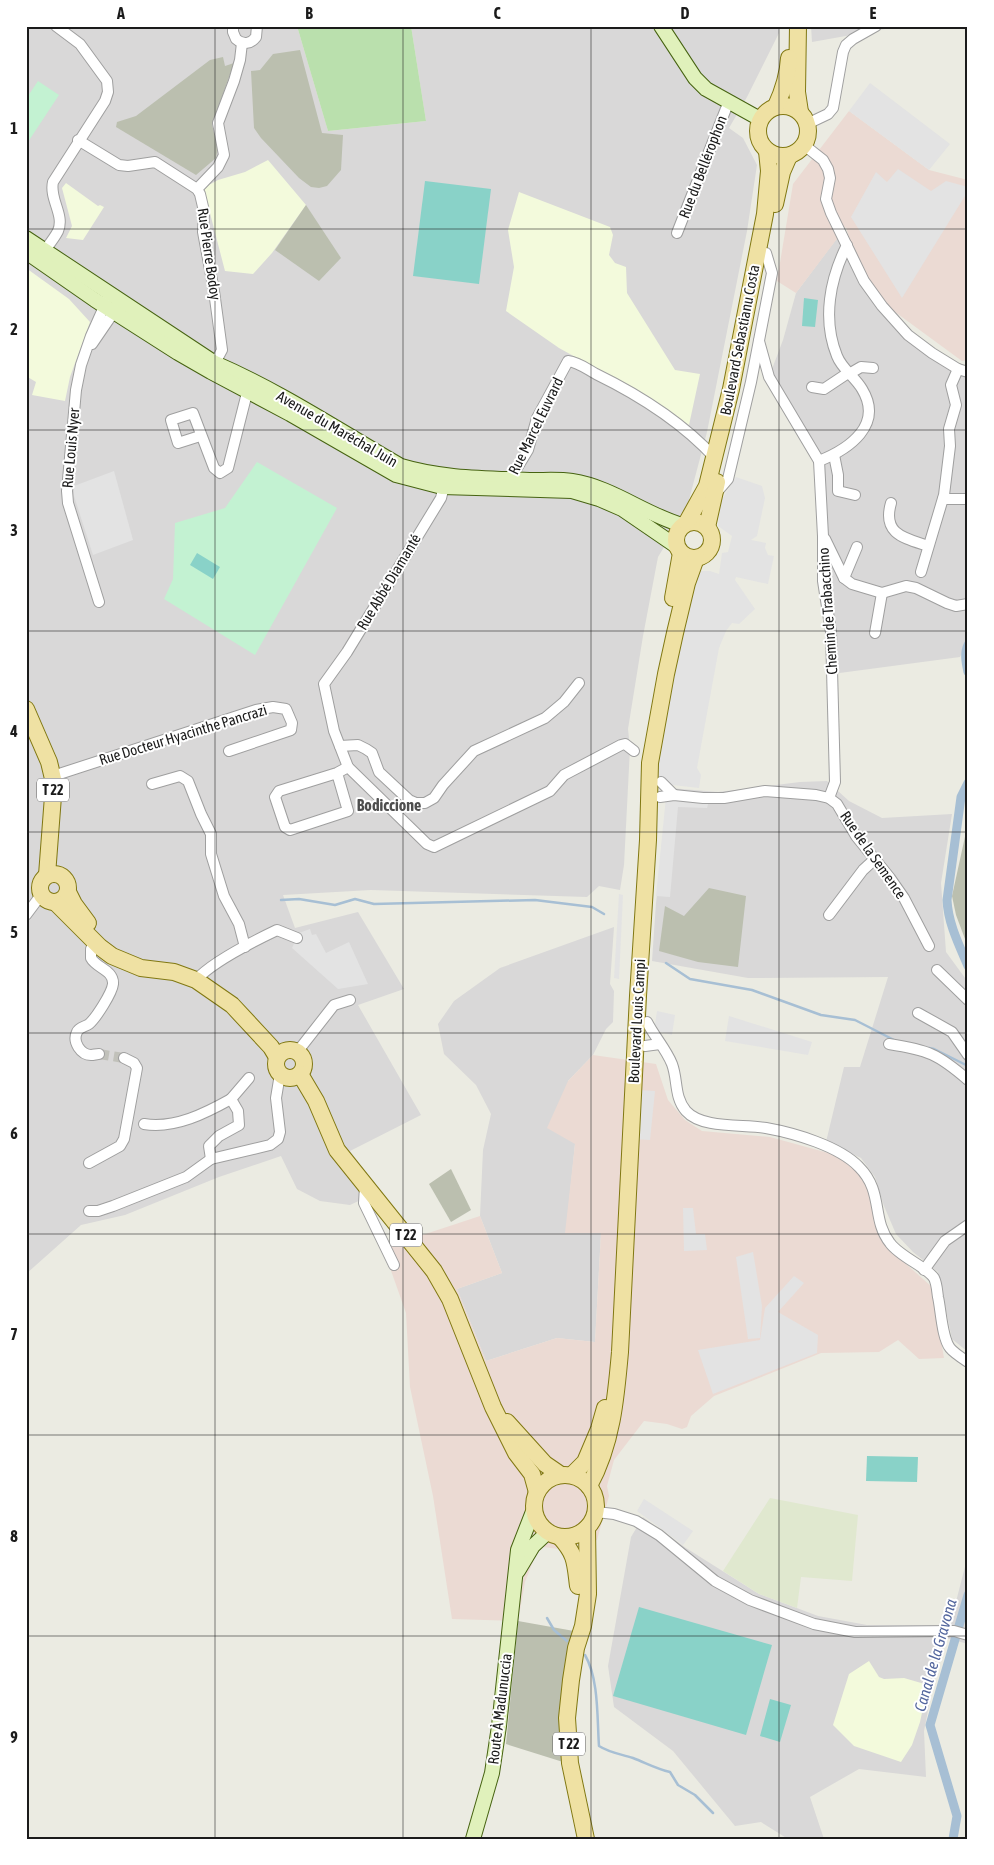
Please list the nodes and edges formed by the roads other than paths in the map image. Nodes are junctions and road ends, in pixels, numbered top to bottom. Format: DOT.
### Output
graph roads {
  1 [pos="56,26"];
  2 [pos="233,26"];
  3 [pos="257,26"];
  4 [pos="661,26"];
  5 [pos="789,26"];
  6 [pos="798,26"];
  7 [pos="876,26"];
  8 [pos="242,43"];
  9 [pos="729,101"];
  10 [pos="776,106"];
  11 [pos="804,118"];
  12 [pos="760,120"];
  13 [pos="78,140"];
  14 [pos="804,146"];
  15 [pos="767,151"];
  16 [pos="789,156"];
  17 [pos="197,189"];
  18 [pos="677,233"];
  19 [pos="26,238"];
  20 [pos="847,245"];
  21 [pos="766,253"];
  22 [pos="36,254"];
  23 [pos="112,304"];
  24 [pos="759,341"];
  25 [pos="215,363"];
  26 [pos="873,368"];
  27 [pos="963,371"];
  28 [pos="848,374"];
  29 [pos="769,377"];
  30 [pos="751,382"];
  31 [pos="249,385"];
  32 [pos="812,387"];
  33 [pos="200,436"];
  34 [pos="834,456"];
  35 [pos="715,458"];
  36 [pos="819,461"];
  37 [pos="445,482"];
  38 [pos="508,484"];
  39 [pos="855,495"];
  40 [pos="714,496"];
  41 [pos="968,498"];
  42 [pos="943,499"];
  43 [pos="891,503"];
  44 [pos="685,524"];
  45 [pos="707,528"];
  46 [pos="823,536"];
  47 [pos="928,546"];
  48 [pos="856,547"];
  49 [pos="685,553"];
  50 [pos="921,572"];
  51 [pos="844,578"];
  52 [pos="882,593"];
  53 [pos="100,602"];
  54 [pos="968,604"];
  55 [pos="875,633"];
  56 [pos="579,683"];
  57 [pos="26,709"];
  58 [pos="340,746"];
  59 [pos="229,751"];
  60 [pos="634,751"];
  61 [pos="348,767"];
  62 [pos="337,773"];
  63 [pos="52,776"];
  64 [pos="661,782"];
  65 [pos="152,784"];
  66 [pos="674,795"];
  67 [pos="660,797"];
  68 [pos="829,798"];
  69 [pos="875,858"];
  70 [pos="47,875"];
  71 [pos="55,896"];
  72 [pos="26,915"];
  73 [pos="829,915"];
  74 [pos="297,938"];
  75 [pos="95,942"];
  76 [pos="929,946"];
  77 [pos="245,947"];
  78 [pos="937,970"];
  79 [pos="199,977"];
  80 [pos="350,1000"];
  81 [pos="968,1000"];
  82 [pos="918,1013"];
  83 [pos="647,1022"];
  84 [pos="660,1044"];
  85 [pos="889,1044"];
  86 [pos="645,1046"];
  87 [pos="288,1052"];
  88 [pos="99,1054"];
  89 [pos="968,1055"];
  90 [pos="124,1058"];
  91 [pos="280,1074"];
  92 [pos="300,1074"];
  93 [pos="249,1078"];
  94 [pos="968,1080"];
  95 [pos="231,1099"];
  96 [pos="144,1124"];
  97 [pos="211,1158"];
  98 [pos="90,1163"];
  99 [pos="365,1186"];
  100 [pos="89,1211"];
  101 [pos="968,1225"];
  102 [pos="394,1265"];
  103 [pos="924,1270"];
  104 [pos="968,1362"];
  105 [pos="493,1407"];
  106 [pos="566,1475"];
  107 [pos="589,1486"];
  108 [pos="537,1492"];
  109 [pos="534,1509"];
  110 [pos="596,1512"];
  111 [pos="587,1528"];
  112 [pos="554,1534"];
  113 [pos="515,1576"];
  114 [pos="961,1633"];
  115 [pos="576,1648"];
  116 [pos="473,1839"];
  117 [pos="586,1839"];
  1 -- 13 [label="street"];
  2 -- 8 [label="street"];
  3 -- 8 [label="street"];
  4 -- 9 [label="main road"];
  5 -- 10 [label="main road"];
  6 -- 11 [label="main road"];
  7 -- 11 [label="street"];
  8 -- 17 [label="street"];
  9 -- 12 [label="main road"];
  9 -- 18 [label="street, Rue du Bellérophon"];
  10 -- 11 [label="main road"];
  10 -- 12 [label="main road"];
  11 -- 14 [label="main road"];
  12 -- 15 [label="main road"];
  13 -- 17 [label="street, Rue Pierre Bodoy"];
  13 -- 22 [label="street"];
  14 -- 16 [label="main road"];
  14 -- 20 [label="street"];
  15 -- 16 [label="main road"];
  15 -- 35 [label="main road, Boulevard Sebastianu Costa"];
  16 -- 21 [label="main road, Boulevard Sebastianu Costa"];
  17 -- 25 [label="street, Rue Pierre Bodoy"];
  19 -- 22 [label="main road, Avenue du Maréchal Juin"];
  20 -- 27 [label="street"];
  20 -- 28 [label="street"];
  21 -- 24 [label="street"];
  21 -- 40 [label="main road, Boulevard Sebastianu Costa"];
  22 -- 23 [label="main road, Avenue du Maréchal Juin"];
  23 -- 25 [label="main road, Avenue du Maréchal Juin"];
  23 -- 31 [label="main road, Avenue du Maréchal Juin"];
  23 -- 53 [label="street, Rue Louis Nyer"];
  24 -- 29 [label="street, Chemin de Trabacchino"];
  24 -- 30 [label="street"];
  25 -- 31 [label="main road, Avenue du Maréchal Juin"];
  26 -- 28 [label="street"];
  27 -- 42 [label="street"];
  28 -- 32 [label="street"];
  28 -- 34 [label="street"];
  29 -- 30 [label="street"];
  29 -- 36 [label="street, Chemin de Trabacchino"];
  30 -- 40 [label="street"];
  31 -- 33 [label="street"];
  31 -- 37 [label="main road, Avenue du Maréchal Juin"];
  34 -- 36 [label="street"];
  34 -- 39 [label="street"];
  35 -- 38 [label="street, Rue Marcel Euvrard"];
  35 -- 44 [label="main road, Boulevard Sebastianu Costa"];
  36 -- 46 [label="street, Chemin de Trabacchino"];
  37 -- 38 [label="main road, Avenue du Maréchal Juin"];
  37 -- 58 [label="street, Rue Abbé Diamanté"];
  38 -- 44 [label="main road, Avenue du Maréchal Juin"];
  38 -- 49 [label="main road, Avenue du Maréchal Juin"];
  40 -- 45 [label="main road, Boulevard Sebastianu Costa"];
  41 -- 42 [label="street"];
  42 -- 47 [label="street"];
  43 -- 47 [label="street"];
  44 -- 45 [label="main road"];
  44 -- 49 [label="main road"];
  45 -- 49 [label="main road"];
  46 -- 51 [label="street"];
  46 -- 68 [label="street, Chemin de Trabacchino"];
  47 -- 50 [label="street"];
  48 -- 51 [label="street"];
  49 -- 106 [label="main road, Boulevard Louis Campi"];
  49 -- 107 [label="main road, Boulevard Louis Campi"];
  51 -- 52 [label="street"];
  52 -- 54 [label="street"];
  52 -- 55 [label="street"];
  56 -- 58 [label="street"];
  57 -- 63 [label="main road, T 22"];
  58 -- 61 [label="street"];
  59 -- 63 [label="street, Rue Docteur Hyacinthe Pancrazi"];
  60 -- 61 [label="street"];
  61 -- 62 [label="street"];
  62 -- 62 [label="street"];
  63 -- 70 [label="main road, T 22"];
  64 -- 66 [label="street"];
  65 -- 77 [label="street"];
  66 -- 67 [label="street, Rue de la Semence"];
  66 -- 68 [label="street, Rue de la Semence"];
  68 -- 69 [label="street, Rue de la Semence"];
  69 -- 73 [label="street"];
  69 -- 76 [label="street, Rue de la Semence"];
  70 -- 71 [label="main road"];
  70 -- 71 [label="main road"];
  71 -- 72 [label="street"];
  71 -- 75 [label="main road"];
  71 -- 79 [label="main road"];
  74 -- 77 [label="street"];
  75 -- 79 [label="main road"];
  75 -- 88 [label="street"];
  77 -- 79 [label="street"];
  78 -- 81 [label="street"];
  79 -- 87 [label="main road"];
  80 -- 87 [label="street"];
  82 -- 89 [label="street"];
  83 -- 84 [label="street"];
  84 -- 86 [label="street"];
  84 -- 103 [label="street"];
  85 -- 94 [label="street"];
  87 -- 91 [label="main road"];
  87 -- 92 [label="main road"];
  90 -- 98 [label="street"];
  91 -- 92 [label="main road"];
  91 -- 97 [label="street"];
  92 -- 99 [label="main road, T 22"];
  93 -- 95 [label="street"];
  95 -- 96 [label="street"];
  95 -- 97 [label="street"];
  97 -- 100 [label="street"];
  99 -- 102 [label="street"];
  99 -- 105 [label="main road, T 22"];
  101 -- 103 [label="street"];
  103 -- 104 [label="street"];
  105 -- 106 [label="main road, T 22"];
  105 -- 108 [label="main road, T 22"];
  106 -- 107 [label="main road"];
  106 -- 108 [label="main road"];
  107 -- 110 [label="main road"];
  108 -- 109 [label="main road"];
  109 -- 112 [label="main road"];
  109 -- 113 [label="main road, Route À Madunuccia"];
  110 -- 111 [label="main road"];
  110 -- 114 [label="street"];
  111 -- 112 [label="main road"];
  111 -- 115 [label="main road, T 22"];
  112 -- 113 [label="main road, Route À Madunuccia"];
  112 -- 115 [label="main road, T 22"];
  113 -- 116 [label="main road, Route À Madunuccia"];
  115 -- 117 [label="main road, T 22"];
}
